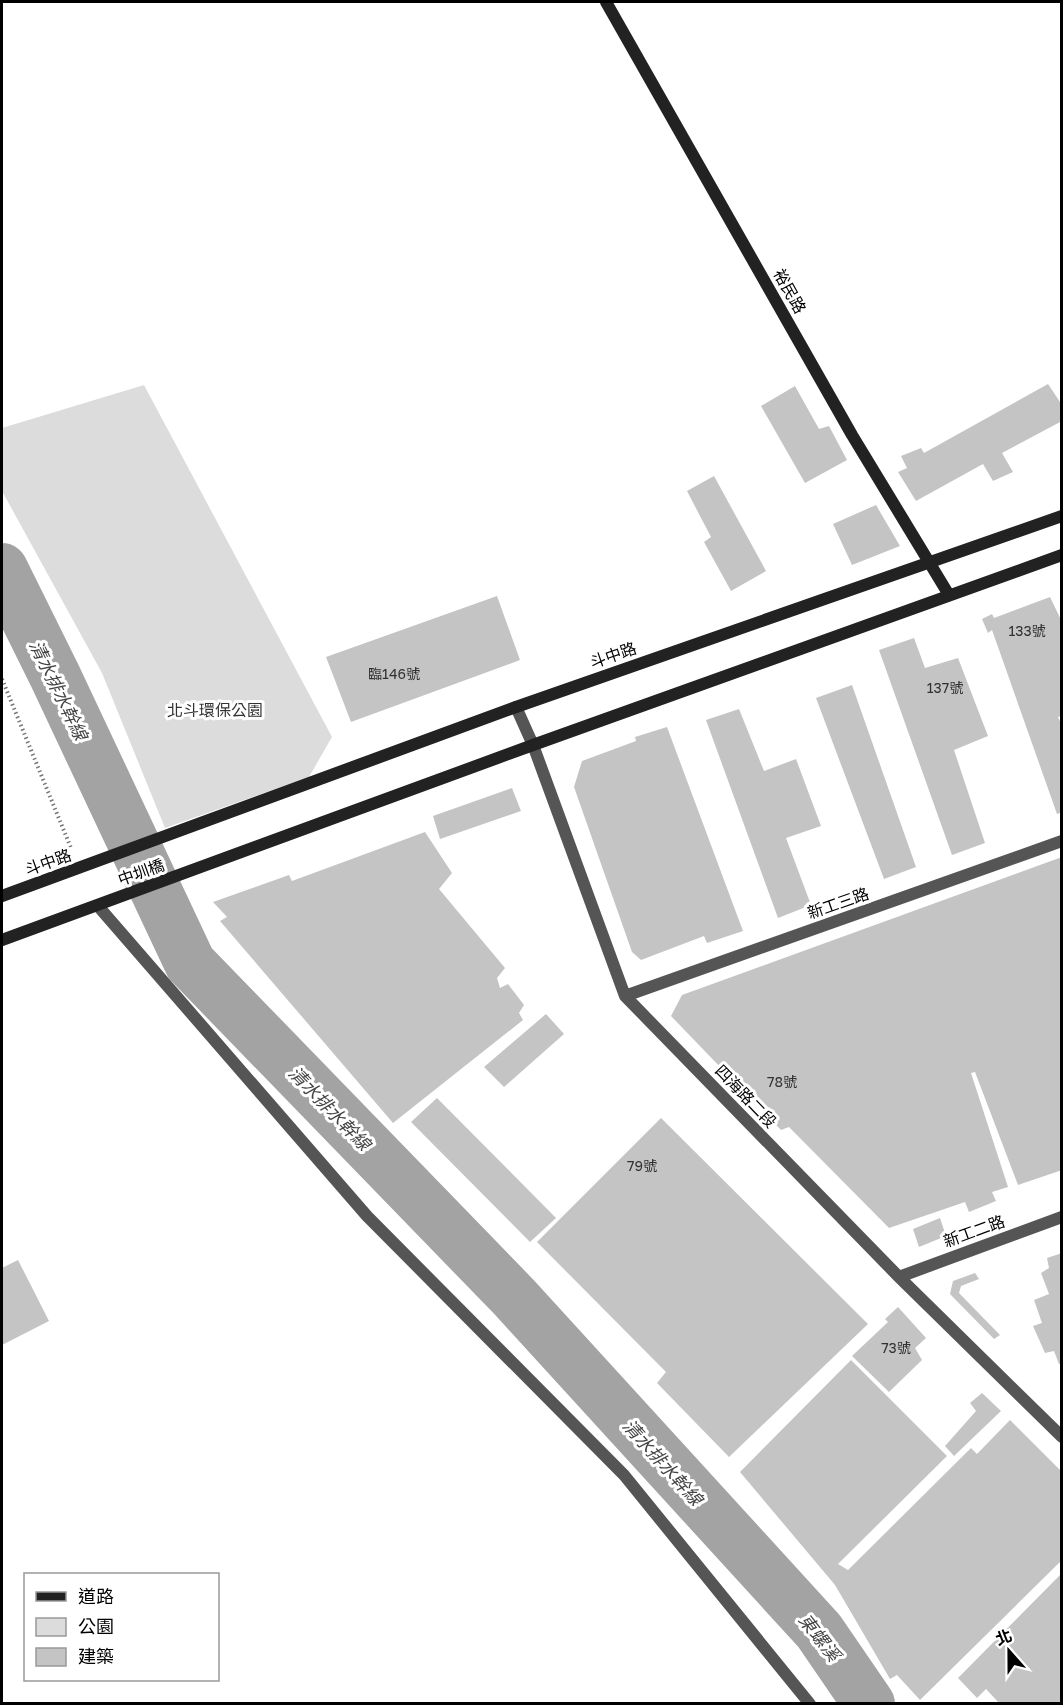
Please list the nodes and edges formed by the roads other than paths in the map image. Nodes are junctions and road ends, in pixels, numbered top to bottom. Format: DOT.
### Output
graph roads {
  1 [pos="606,2"];
  2 [pos="1062,516"];
  3 [pos="1062,555"];
  4 [pos="930,562"];
  5 [pos="949,595"];
  6 [pos="516,707"];
  7 [pos="533,745"];
  8 [pos="178,832"];
  9 [pos="1062,841"];
  10 [pos="106,858"];
  11 [pos="2,896"];
  12 [pos="98,906"];
  13 [pos="2,940"];
  14 [pos="625,996"];
  15 [pos="1062,1217"];
  16 [pos="898,1276"];
  17 [pos="1062,1437"];
  18 [pos="810,1704"];
  1 -- 4 [label="main road, 裕民路"];
  2 -- 4 [label="main road, 斗中路"];
  3 -- 5 [label="main road"];
  4 -- 5 [label="main road, 裕民路"];
  4 -- 6 [label="main road, 斗中路"];
  5 -- 7 [label="main road"];
  6 -- 7 [label="street, 四海路二段"];
  6 -- 8 [label="main road, 斗中路"];
  7 -- 12 [label="main road, 中圳橋"];
  7 -- 14 [label="street, 四海路二段"];
  8 -- 10 [label="main road, 中圳橋"];
  9 -- 14 [label="street, 新工三路"];
  10 -- 11 [label="main road, 斗中路"];
  12 -- 13 [label="main road"];
  12 -- 18 [label="street"];
  14 -- 16 [label="street, 四海路二段"];
  15 -- 16 [label="street, 新工二路"];
  16 -- 17 [label="street, 四海路二段"];
}
